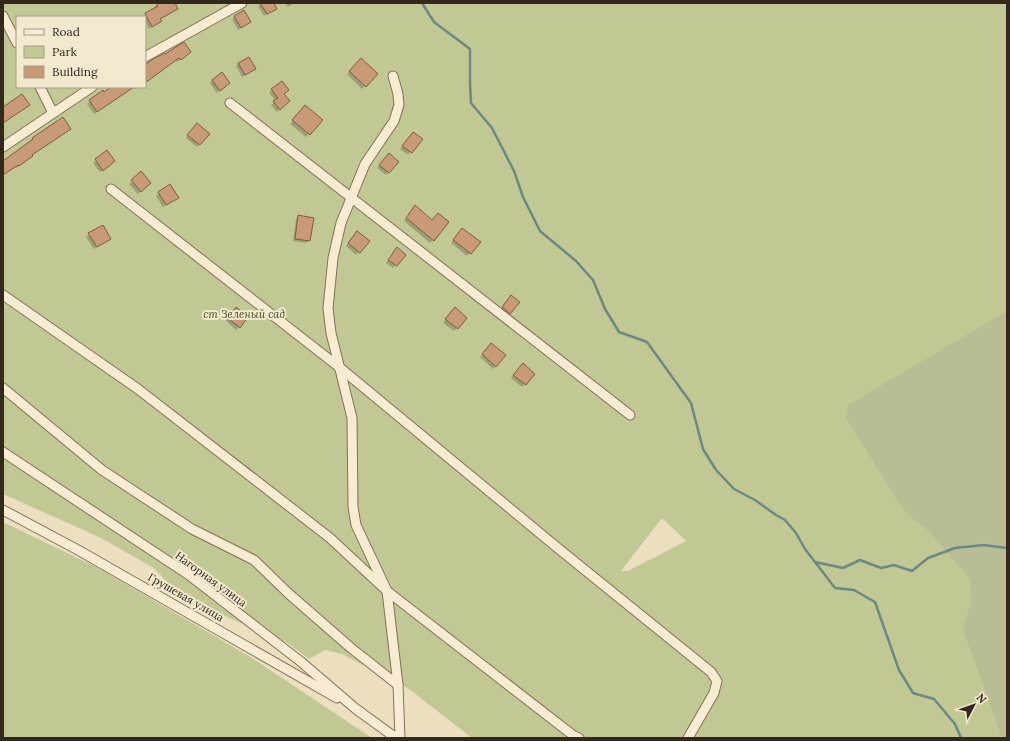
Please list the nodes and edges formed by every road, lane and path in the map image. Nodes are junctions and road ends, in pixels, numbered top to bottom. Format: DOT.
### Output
graph roads {
  1 [pos="242,3"];
  2 [pos="3,16"];
  3 [pos="16,41"];
  4 [pos="146,56"];
  5 [pos="393,76"];
  6 [pos="40,88"];
  7 [pos="90,88"];
  8 [pos="230,103"];
  9 [pos="53,113"];
  10 [pos="3,147"];
  11 [pos="111,188"];
  12 [pos="352,198"];
  13 [pos="3,295"];
  14 [pos="339,367"];
  15 [pos="3,388"];
  16 [pos="630,415"];
  17 [pos="3,452"];
  18 [pos="3,510"];
  19 [pos="387,591"];
  20 [pos="398,685"];
  21 [pos="356,709"];
  22 [pos="396,738"];
  23 [pos="400,738"];
  24 [pos="579,738"];
  25 [pos="688,738"];
  1 -- 4 [label="street"];
  2 -- 3 [label="street"];
  5 -- 12 [label="street"];
  6 -- 9 [label="street"];
  7 -- 9 [label="street"];
  8 -- 12 [label="street"];
  9 -- 10 [label="street"];
  11 -- 14 [label="street"];
  12 -- 14 [label="street"];
  12 -- 16 [label="street"];
  13 -- 19 [label="street"];
  14 -- 19 [label="street"];
  14 -- 25 [label="street"];
  15 -- 20 [label="street"];
  17 -- 21 [label="street, Нагорная улица"];
  18 -- 21 [label="street, Грушевая улица"];
  19 -- 20 [label="street"];
  19 -- 24 [label="street"];
  20 -- 23 [label="street"];
  21 -- 22 [label="street, Нагорная улица"];
}
